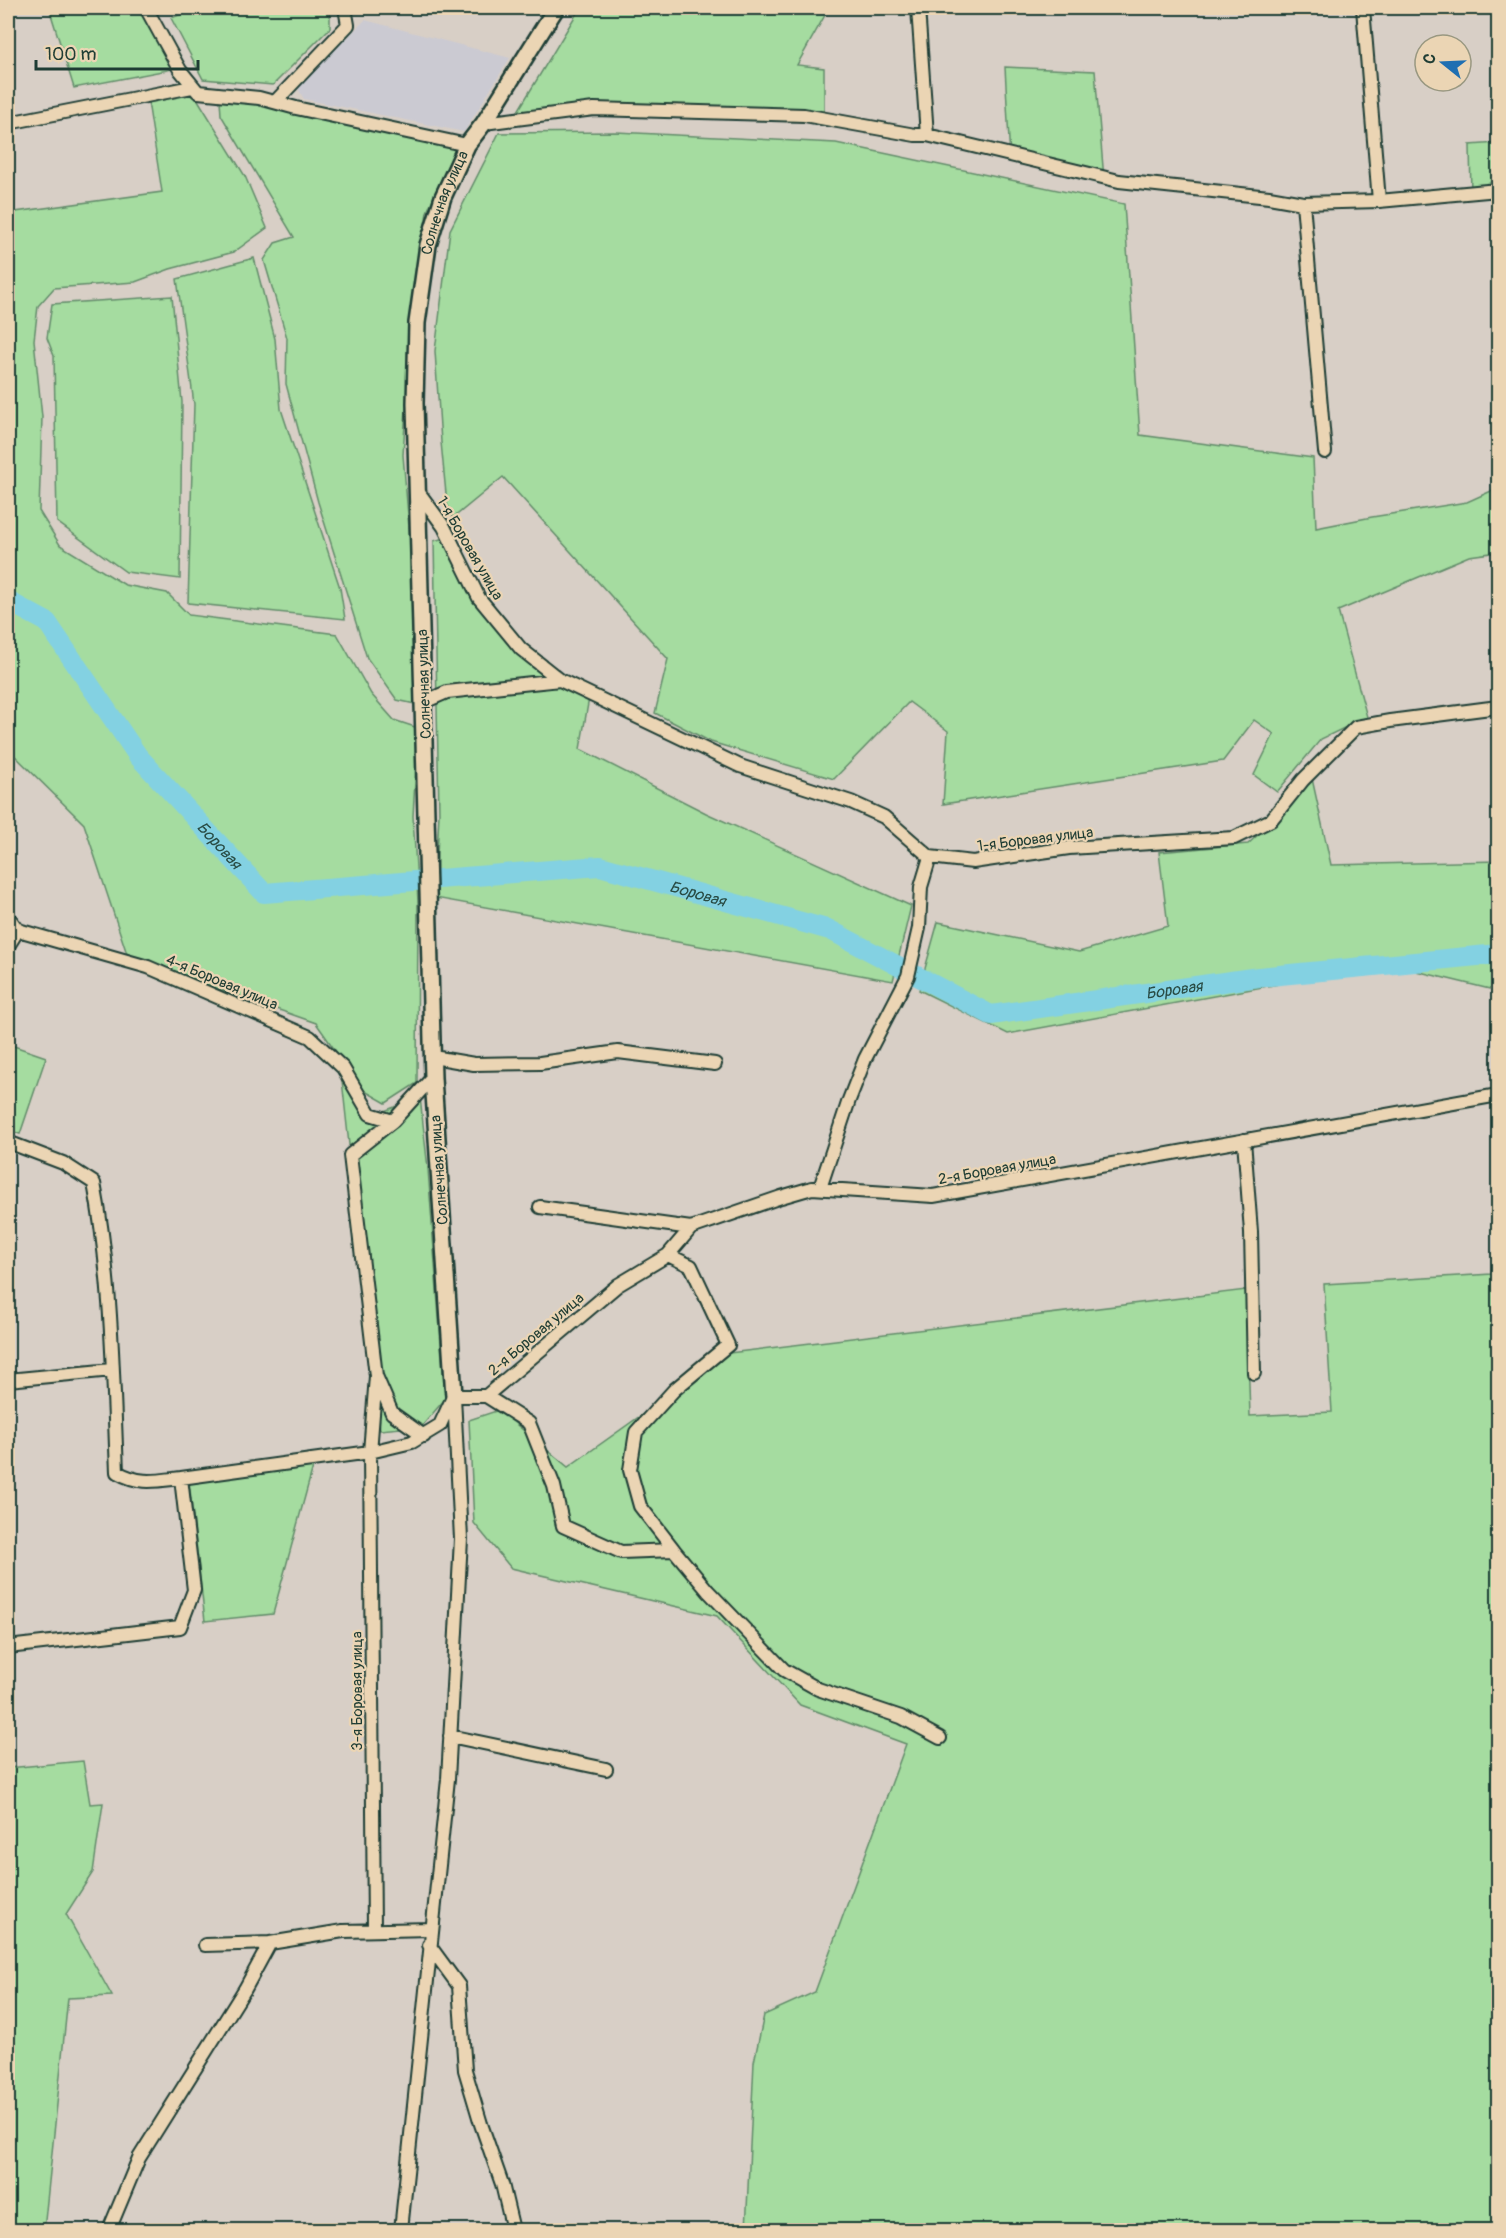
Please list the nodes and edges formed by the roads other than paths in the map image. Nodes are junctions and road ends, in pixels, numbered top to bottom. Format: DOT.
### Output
graph roads {
  1 [pos="147,8"];
  2 [pos="345,8"];
  3 [pos="556,8"];
  4 [pos="918,8"];
  5 [pos="1363,8"];
  6 [pos="192,87"];
  7 [pos="275,102"];
  8 [pos="8,123"];
  9 [pos="484,123"];
  10 [pos="927,135"];
  11 [pos="467,145"];
  12 [pos="1498,190"];
  13 [pos="1379,201"];
  14 [pos="1303,203"];
  15 [pos="1325,452"];
  16 [pos="417,490"];
  17 [pos="560,680"];
  18 [pos="424,702"];
  19 [pos="1498,707"];
  20 [pos="930,857"];
  21 [pos="8,917"];
  22 [pos="18,930"];
  23 [pos="8,946"];
  24 [pos="433,1057"];
  25 [pos="715,1064"];
  26 [pos="433,1077"];
  27 [pos="1498,1095"];
  28 [pos="393,1121"];
  29 [pos="1244,1140"];
  30 [pos="8,1142"];
  31 [pos="820,1188"];
  32 [pos="540,1207"];
  33 [pos="691,1228"];
  34 [pos="668,1255"];
  35 [pos="112,1371"];
  36 [pos="1254,1373"];
  37 [pos="376,1376"];
  38 [pos="8,1380"];
  39 [pos="454,1396"];
  40 [pos="486,1396"];
  41 [pos="424,1436"];
  42 [pos="370,1452"];
  43 [pos="181,1478"];
  44 [pos="674,1550"];
  45 [pos="8,1647"];
  46 [pos="450,1736"];
  47 [pos="940,1738"];
  48 [pos="606,1769"];
  49 [pos="374,1929"];
  50 [pos="431,1929"];
  51 [pos="270,1943"];
  52 [pos="205,1945"];
  53 [pos="429,1945"];
  54 [pos="109,2230"];
  55 [pos="401,2230"];
  56 [pos="513,2230"];
  1 -- 6 [label="street"];
  2 -- 7 [label="street"];
  3 -- 9 [label="street, Солнечная улица"];
  4 -- 10 [label="street"];
  5 -- 13 [label="street"];
  6 -- 7 [label="street"];
  6 -- 8 [label="street"];
  7 -- 11 [label="street"];
  9 -- 10 [label="street"];
  9 -- 11 [label="street, Солнечная улица"];
  10 -- 14 [label="street"];
  11 -- 16 [label="street, Солнечная улица"];
  12 -- 13 [label="street"];
  13 -- 14 [label="street"];
  14 -- 15 [label="street"];
  16 -- 17 [label="street, 1-я Боровая улица"];
  16 -- 18 [label="street, Солнечная улица"];
  17 -- 18 [label="street"];
  17 -- 20 [label="street, 1-я Боровая улица"];
  18 -- 24 [label="street, Солнечная улица"];
  19 -- 20 [label="street, 1-я Боровая улица"];
  20 -- 31 [label="street"];
  21 -- 22 [label="street"];
  22 -- 23 [label="street"];
  22 -- 28 [label="street, 4-я Боровая улица"];
  24 -- 25 [label="street"];
  24 -- 26 [label="street, Солнечная улица"];
  26 -- 28 [label="street"];
  26 -- 39 [label="street, Солнечная улица"];
  27 -- 29 [label="street, 2-я Боровая улица"];
  28 -- 37 [label="street"];
  29 -- 31 [label="street, 2-я Боровая улица"];
  29 -- 36 [label="street"];
  30 -- 35 [label="street"];
  31 -- 33 [label="street, 2-я Боровая улица"];
  32 -- 33 [label="street"];
  33 -- 34 [label="street, 2-я Боровая улица"];
  34 -- 40 [label="street, 2-я Боровая улица"];
  34 -- 44 [label="street"];
  35 -- 38 [label="street"];
  35 -- 43 [label="street"];
  37 -- 41 [label="street"];
  37 -- 42 [label="street, 3-я Боровая улица"];
  39 -- 40 [label="street, 2-я Боровая улица"];
  39 -- 41 [label="street"];
  39 -- 46 [label="street"];
  40 -- 44 [label="street"];
  41 -- 42 [label="street"];
  42 -- 43 [label="street"];
  42 -- 49 [label="street, 3-я Боровая улица"];
  43 -- 45 [label="street"];
  44 -- 47 [label="street"];
  46 -- 48 [label="street"];
  46 -- 50 [label="street"];
  49 -- 50 [label="street"];
  49 -- 51 [label="street"];
  50 -- 53 [label="street"];
  51 -- 52 [label="street"];
  51 -- 54 [label="street"];
  53 -- 55 [label="street"];
  53 -- 56 [label="street"];
}
